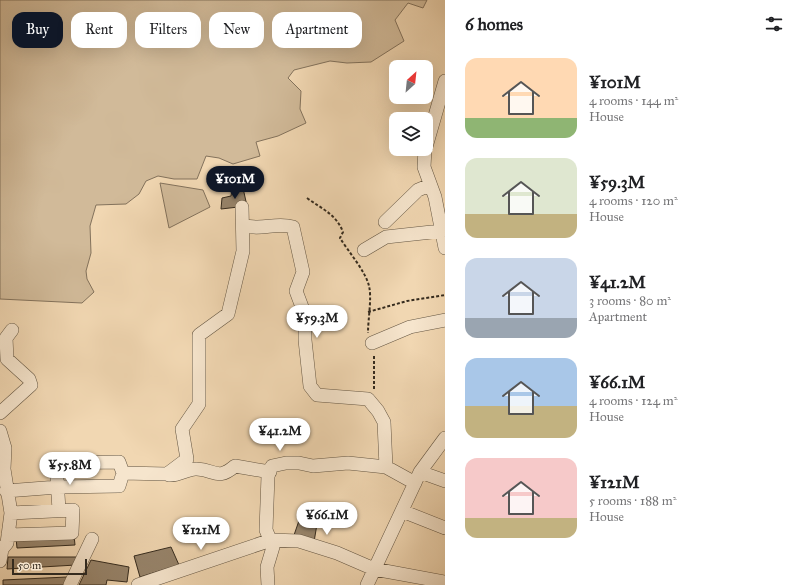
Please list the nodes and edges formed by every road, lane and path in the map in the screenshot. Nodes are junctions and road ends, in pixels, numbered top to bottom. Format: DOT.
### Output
graph roads {
  1 [pos="445,81"];
  2 [pos="433,123"];
  3 [pos="425,156"];
  4 [pos="430,184"];
  5 [pos="307,198"];
  6 [pos="242,207"];
  7 [pos="385,222"];
  8 [pos="243,225"];
  9 [pos="441,231"];
  10 [pos="445,248"];
  11 [pos="364,250"];
  12 [pos="445,295"];
  13 [pos="368,312"];
  14 [pos="445,320"];
  15 [pos="12,330"];
  16 [pos="372,343"];
  17 [pos="368,399"];
  18 [pos="0,413"];
  19 [pos="0,431"];
  20 [pos="445,438"];
  21 [pos="2,448"];
  22 [pos="386,467"];
  23 [pos="2,469"];
  24 [pos="270,472"];
  25 [pos="123,473"];
  26 [pos="167,474"];
  27 [pos="418,478"];
  28 [pos="445,481"];
  29 [pos="58,487"];
  30 [pos="6,491"];
  31 [pos="59,510"];
  32 [pos="402,511"];
  33 [pos="7,524"];
  34 [pos="445,528"];
  35 [pos="92,539"];
  36 [pos="271,540"];
  37 [pos="1,552"];
  38 [pos="374,568"];
  39 [pos="445,582"];
  40 [pos="70,585"];
  41 [pos="138,585"];
  42 [pos="268,585"];
  43 [pos="367,585"];
  1 -- 2 [label="street"];
  3 -- 4 [label="street"];
  4 -- 7 [label="street"];
  4 -- 9 [label="street"];
  5 -- 13 [label="path"];
  6 -- 8 [label="street"];
  8 -- 17 [label="street"];
  8 -- 26 [label="street"];
  9 -- 10 [label="street"];
  9 -- 11 [label="street"];
  12 -- 13 [label="path"];
  13 -- 16 [label="path"];
  14 -- 16 [label="street"];
  15 -- 18 [label="street"];
  16 -- 17 [label="path"];
  17 -- 22 [label="street"];
  19 -- 21 [label="street"];
  20 -- 27 [label="street"];
  21 -- 23 [label="street"];
  22 -- 24 [label="street"];
  22 -- 27 [label="street"];
  23 -- 30 [label="street"];
  24 -- 26 [label="street"];
  24 -- 36 [label="street"];
  25 -- 26 [label="street"];
  25 -- 29 [label="street"];
  25 -- 29 [label="street"];
  27 -- 28 [label="street"];
  27 -- 32 [label="street"];
  29 -- 30 [label="street"];
  29 -- 31 [label="street"];
  30 -- 33 [label="street"];
  31 -- 33 [label="street"];
  31 -- 33 [label="street"];
  32 -- 34 [label="street"];
  32 -- 38 [label="street"];
  33 -- 37 [label="street"];
  35 -- 40 [label="street"];
  36 -- 38 [label="street"];
  36 -- 41 [label="street"];
  36 -- 42 [label="street"];
  38 -- 39 [label="street"];
  38 -- 43 [label="street"];
}
